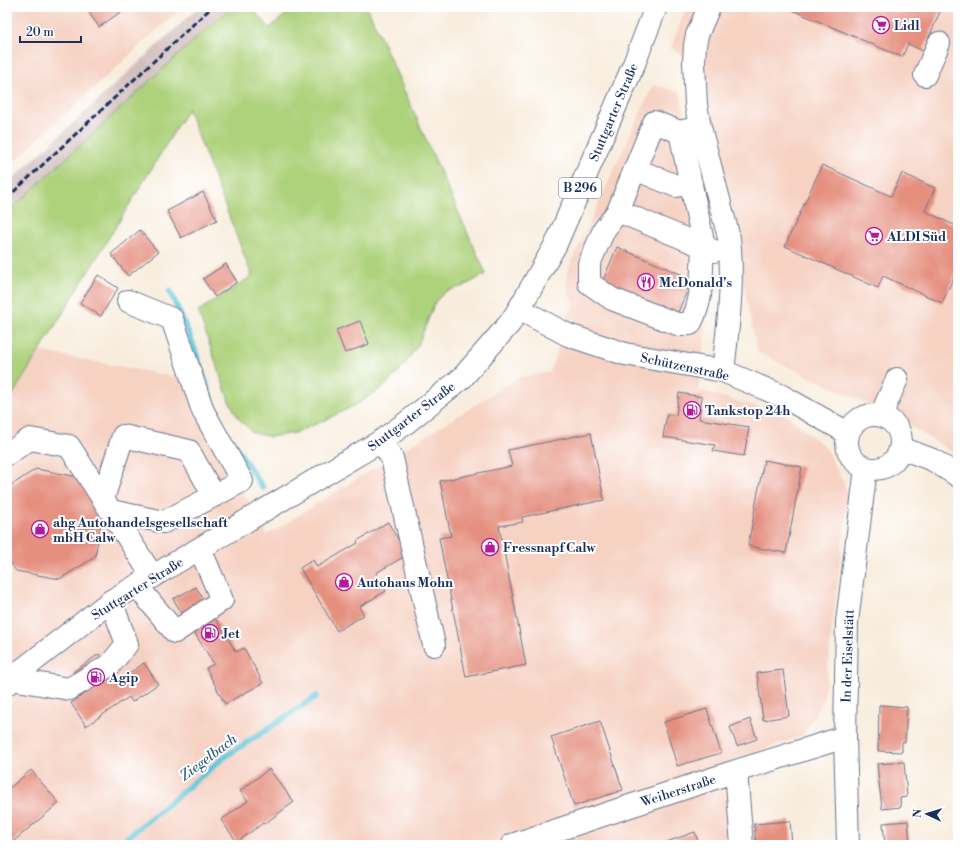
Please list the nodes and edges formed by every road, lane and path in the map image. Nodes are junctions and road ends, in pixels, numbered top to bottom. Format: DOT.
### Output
graph roads {
  1 [pos="656,7"];
  2 [pos="709,7"];
  3 [pos="938,43"];
  4 [pos="925,75"];
  5 [pos="690,129"];
  6 [pos="635,168"];
  7 [pos="691,183"];
  8 [pos="618,211"];
  9 [pos="703,247"];
  10 [pos="731,254"];
  11 [pos="128,301"];
  12 [pos="519,309"];
  13 [pos="723,371"];
  14 [pos="897,379"];
  15 [pos="881,415"];
  16 [pos="848,433"];
  17 [pos="381,441"];
  18 [pos="901,448"];
  19 [pos="7,454"];
  20 [pos="866,468"];
  21 [pos="958,476"];
  22 [pos="214,496"];
  23 [pos="107,505"];
  24 [pos="200,549"];
  25 [pos="145,582"];
  26 [pos="112,601"];
  27 [pos="434,644"];
  28 [pos="10,681"];
  29 [pos="845,737"];
  30 [pos="736,770"];
  31 [pos="512,845"];
  32 [pos="742,845"];
  33 [pos="848,845"];
  1 -- 12 [label="street, Stuttgarter Straße / B 296"];
  2 -- 5 [label="street"];
  3 -- 4 [label="street"];
  5 -- 6 [label="street"];
  5 -- 7 [label="street"];
  5 -- 10 [label="street"];
  6 -- 7 [label="street"];
  6 -- 8 [label="street"];
  7 -- 9 [label="street"];
  8 -- 9 [label="street"];
  8 -- 9 [label="street"];
  9 -- 10 [label="street"];
  10 -- 13 [label="street"];
  11 -- 22 [label="street"];
  12 -- 13 [label="street, Schützenstraße"];
  12 -- 17 [label="street, Stuttgarter Straße / B 296"];
  13 -- 16 [label="street, Schützenstraße"];
  14 -- 15 [label="street"];
  15 -- 16 [label="street"];
  15 -- 18 [label="street"];
  16 -- 20 [label="street"];
  17 -- 24 [label="street, Stuttgarter Straße / B 296"];
  17 -- 27 [label="street"];
  18 -- 20 [label="street"];
  18 -- 21 [label="street"];
  19 -- 23 [label="street"];
  20 -- 29 [label="street, In der Eiselstätt"];
  22 -- 23 [label="street"];
  22 -- 23 [label="street"];
  23 -- 25 [label="street"];
  24 -- 25 [label="street, Stuttgarter Straße / B 296"];
  24 -- 25 [label="street"];
  25 -- 26 [label="street, Stuttgarter Straße / B 296"];
  26 -- 28 [label="street, Stuttgarter Straße / B 296"];
  26 -- 28 [label="street"];
  29 -- 30 [label="street, Weiherstraße"];
  29 -- 33 [label="street, In der Eiselstätt"];
  30 -- 31 [label="street, Weiherstraße"];
  30 -- 32 [label="street"];
}
